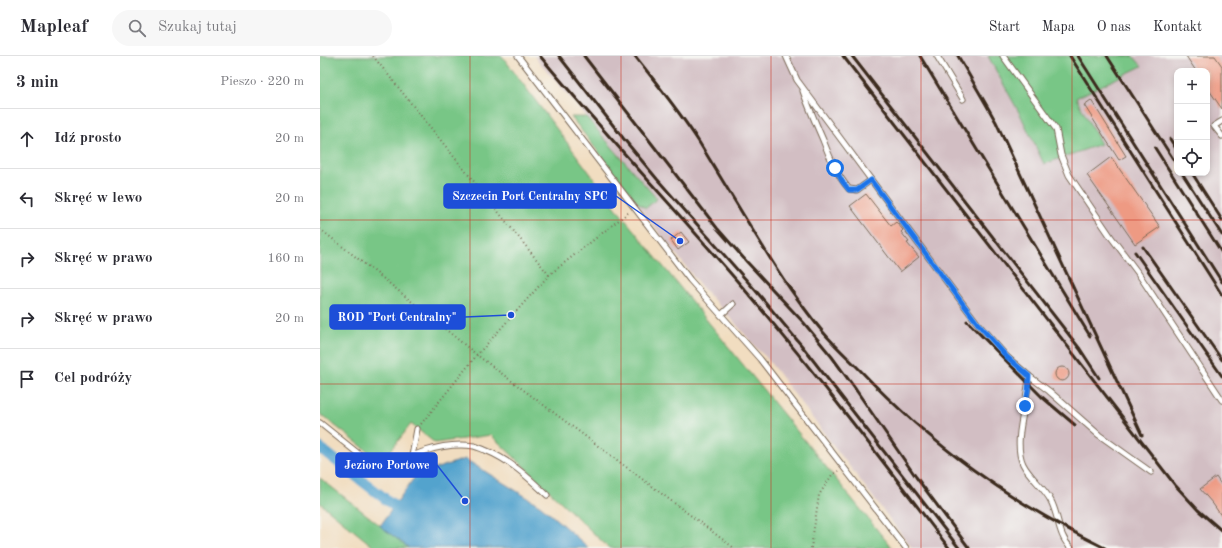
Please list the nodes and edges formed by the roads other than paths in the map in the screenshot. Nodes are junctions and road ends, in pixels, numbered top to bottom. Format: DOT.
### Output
graph roads {
  1 [pos="518,56"];
  2 [pos="786,56"];
  3 [pos="938,56"];
  4 [pos="1003,56"];
  5 [pos="801,85"];
  6 [pos="963,98"];
  7 [pos="1222,121"];
  8 [pos="1222,136"];
  9 [pos="871,180"];
  10 [pos="733,304"];
  11 [pos="721,315"];
  12 [pos="1029,376"];
  13 [pos="1222,400"];
  14 [pos="320,423"];
  15 [pos="417,429"];
  16 [pos="412,456"];
  17 [pos="1151,472"];
  18 [pos="547,495"];
  19 [pos="906,548"];
  20 [pos="1072,548"];
  1 -- 11 [label="lane"];
  2 -- 5 [label="lane"];
  3 -- 6 [label="lane"];
  4 -- 13 [label="lane"];
  5 -- 9 [label="lane"];
  5 -- 9 [label="lane"];
  7 -- 8 [label="lane"];
  9 -- 12 [label="lane"];
  10 -- 11 [label="lane"];
  11 -- 19 [label="lane"];
  12 -- 17 [label="lane"];
  12 -- 20 [label="lane"];
  14 -- 16 [label="lane"];
  15 -- 16 [label="lane"];
  16 -- 18 [label="lane"];
}
